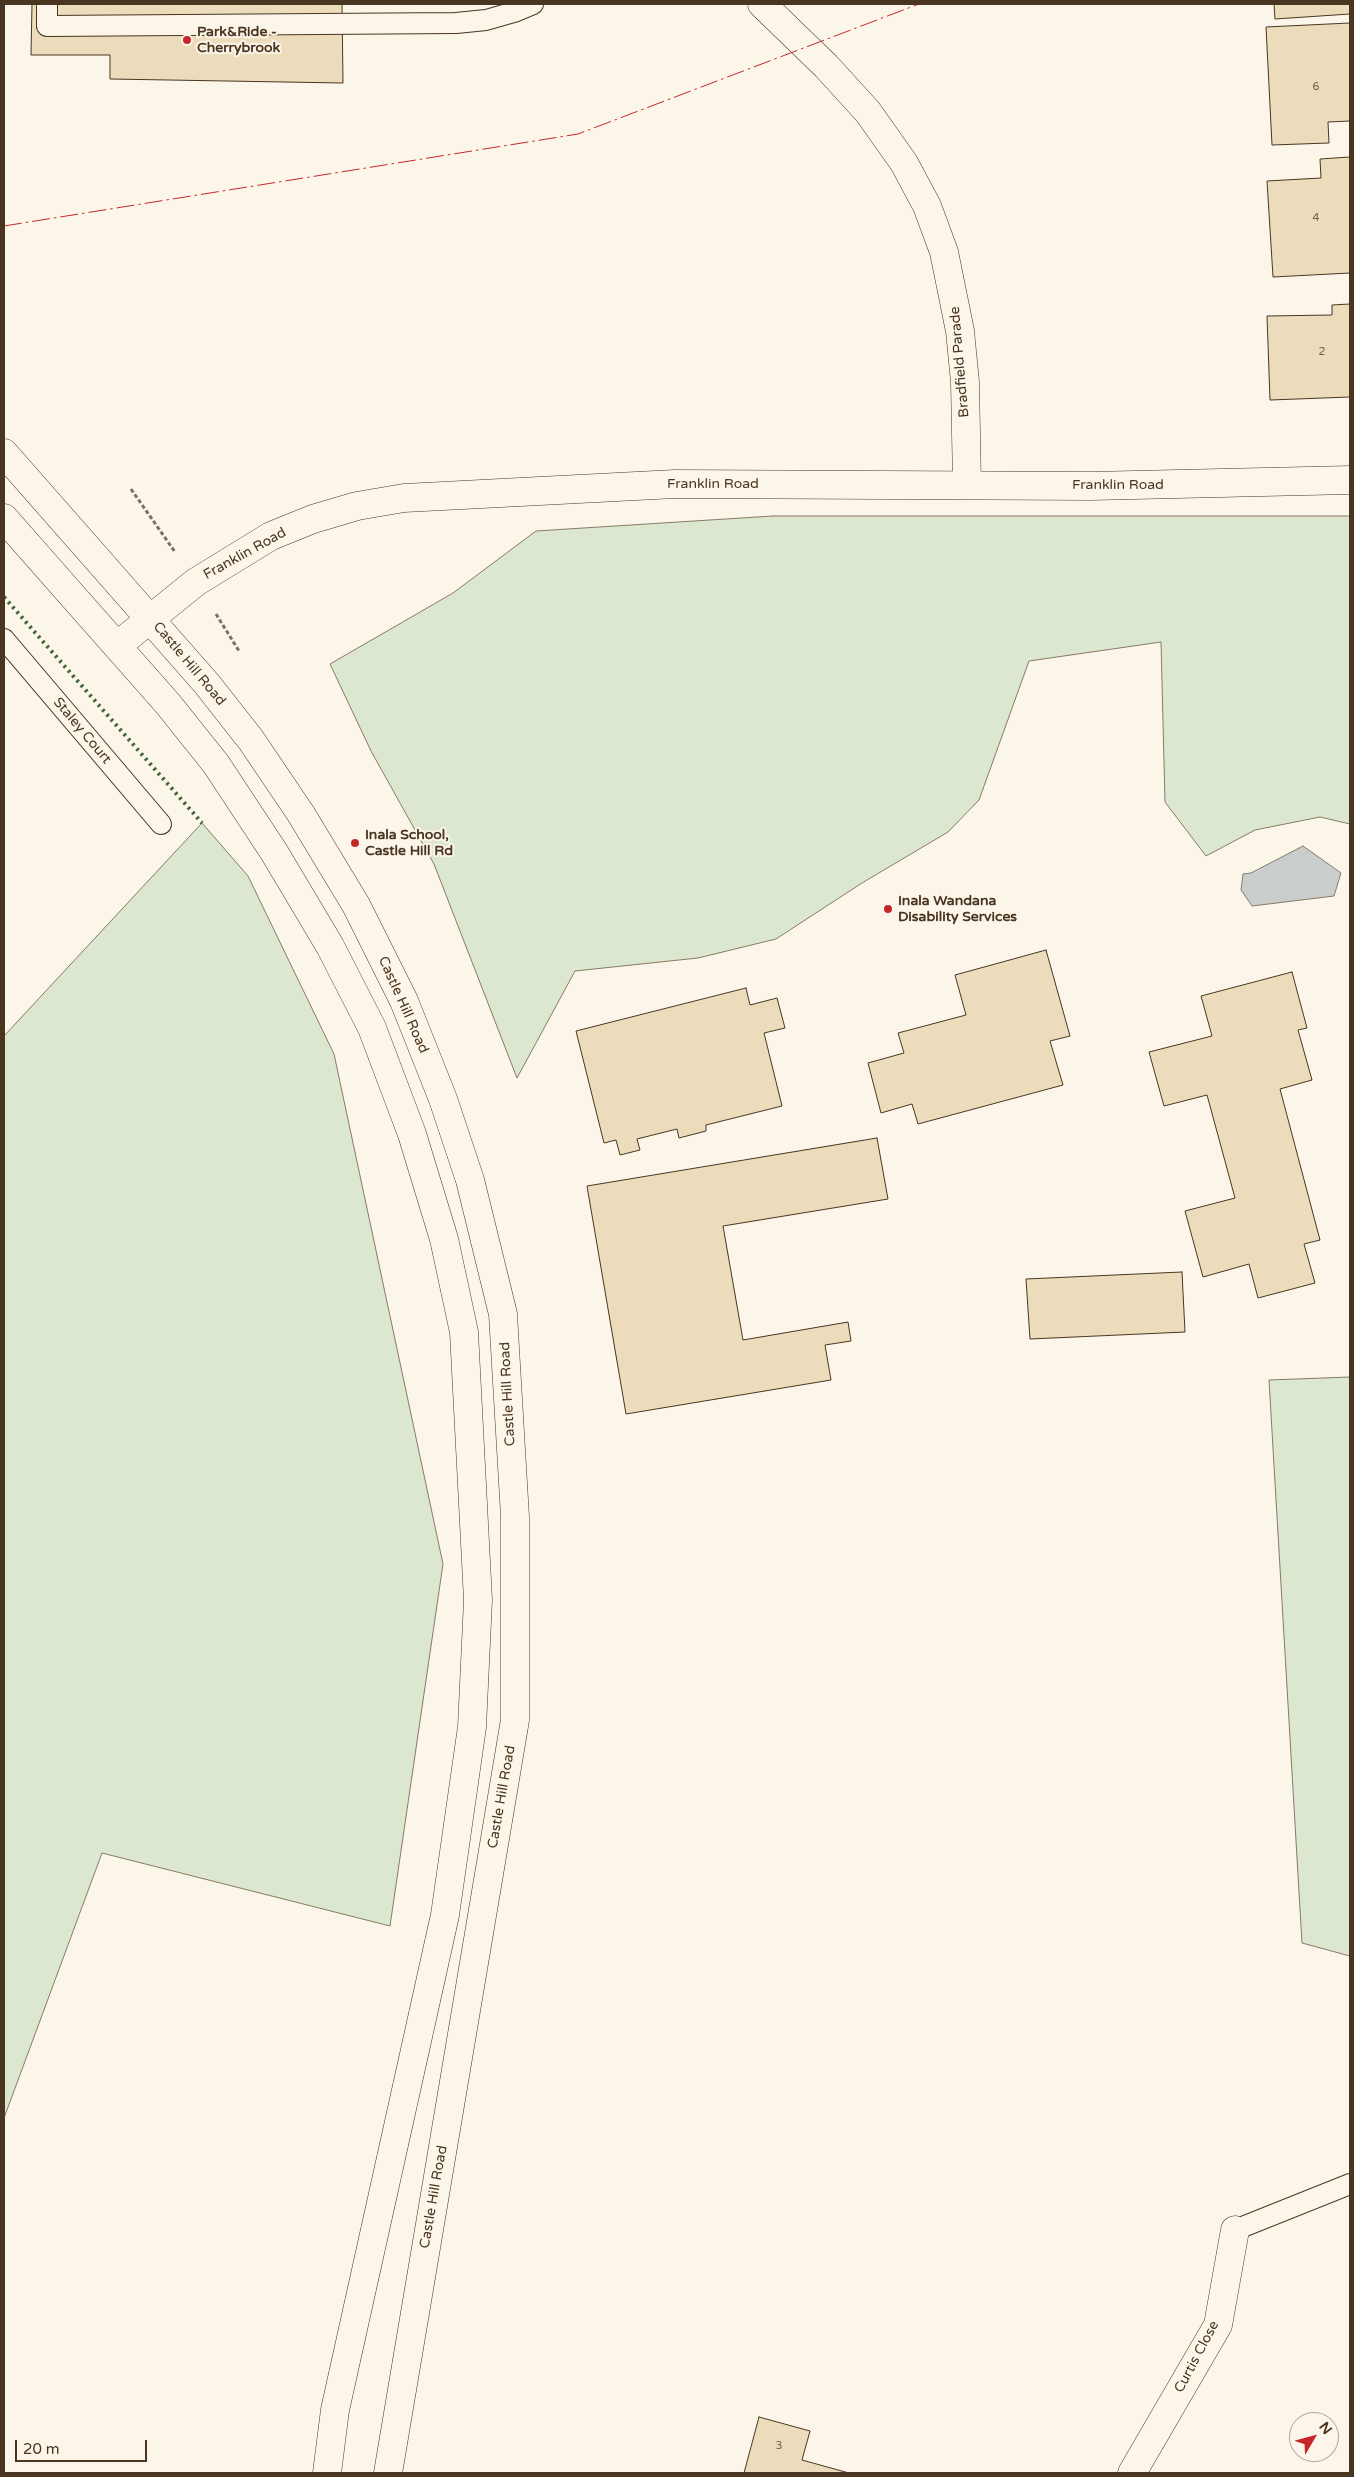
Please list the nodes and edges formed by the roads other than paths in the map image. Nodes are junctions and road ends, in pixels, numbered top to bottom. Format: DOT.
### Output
graph roads {
  1 [pos="48,4"];
  2 [pos="533,4"];
  3 [pos="762,4"];
  4 [pos="4,454"];
  5 [pos="1350,480"];
  6 [pos="967,484"];
  7 [pos="4,518"];
  8 [pos="150,619"];
  9 [pos="4,639"];
  10 [pos="118,646"];
  11 [pos="161,824"];
  12 [pos="1350,2184"];
  13 [pos="1236,2230"];
  14 [pos="327,2473"];
  15 [pos="388,2473"];
  16 [pos="1132,2473"];
  1 -- 2 [label="lane"];
  3 -- 6 [label="main road, Bradfield Parade"];
  4 -- 8 [label="main road, Castle Hill Road"];
  5 -- 6 [label="main road, Franklin Road"];
  6 -- 8 [label="main road, Franklin Road"];
  7 -- 10 [label="main road"];
  8 -- 10 [label="main road, Franklin Road"];
  8 -- 15 [label="main road, Castle Hill Road"];
  9 -- 11 [label="lane, Staley Court"];
  10 -- 14 [label="main road"];
  12 -- 13 [label="lane"];
  13 -- 16 [label="main road, Curtis Close"];
}
